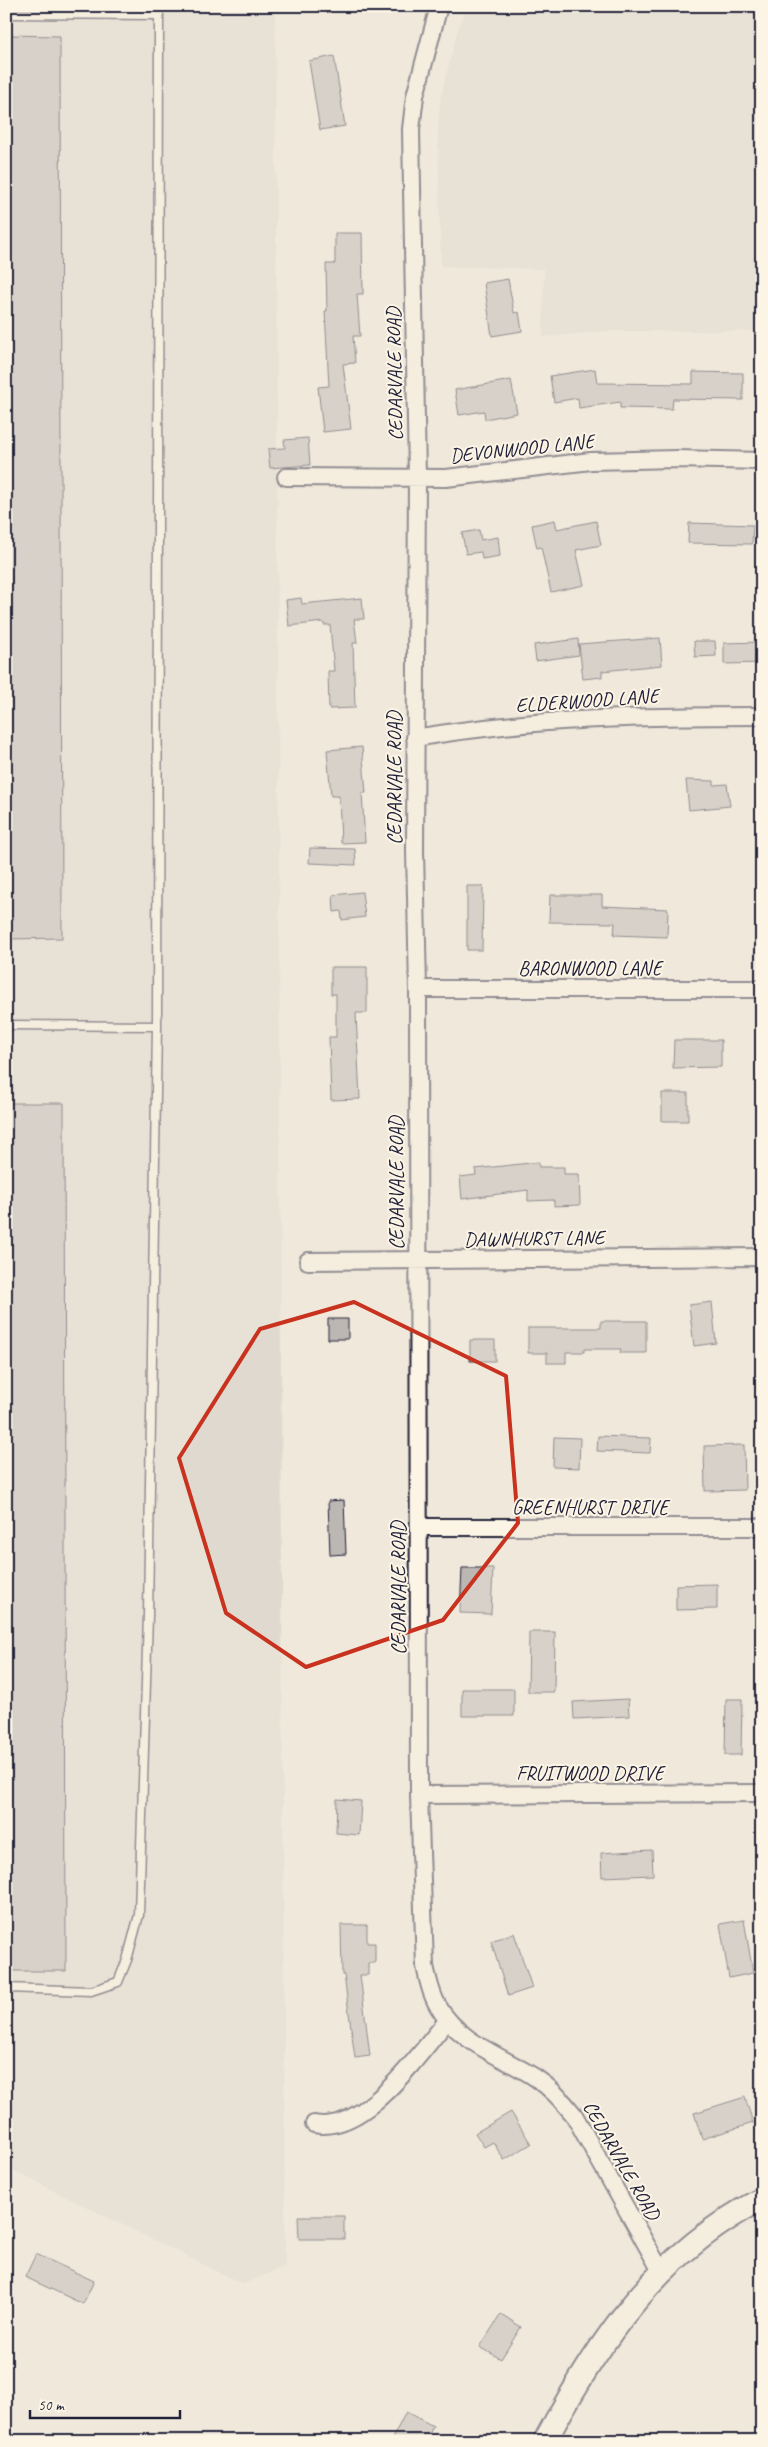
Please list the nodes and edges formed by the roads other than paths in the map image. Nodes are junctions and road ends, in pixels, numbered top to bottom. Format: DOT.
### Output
graph roads {
  1 [pos="439,6"];
  2 [pos="6,14"];
  3 [pos="762,461"];
  4 [pos="286,477"];
  5 [pos="417,478"];
  6 [pos="762,716"];
  7 [pos="416,738"];
  8 [pos="762,989"];
  9 [pos="418,990"];
  10 [pos="6,1025"];
  11 [pos="157,1026"];
  12 [pos="762,1257"];
  13 [pos="308,1261"];
  14 [pos="417,1261"];
  15 [pos="419,1527"];
  16 [pos="762,1527"];
  17 [pos="762,1793"];
  18 [pos="419,1794"];
  19 [pos="6,1988"];
  20 [pos="448,2020"];
  21 [pos="314,2124"];
  22 [pos="762,2199"];
  23 [pos="661,2271"];
  24 [pos="545,2441"];
  1 -- 5 [label="street, CEDARVALE ROAD"];
  2 -- 11 [label="lane"];
  3 -- 5 [label="street, DEVONWOOD LANE"];
  4 -- 5 [label="street, DEVONWOOD LANE"];
  5 -- 7 [label="street, CEDARVALE ROAD"];
  6 -- 7 [label="street, ELDERWOOD LANE"];
  7 -- 9 [label="street, CEDARVALE ROAD"];
  8 -- 9 [label="street, BARONWOOD LANE"];
  9 -- 14 [label="street, CEDARVALE ROAD"];
  10 -- 11 [label="lane"];
  11 -- 19 [label="lane"];
  12 -- 14 [label="street, DAWNHURST LANE"];
  13 -- 14 [label="street, DAWNHURST LANE"];
  14 -- 15 [label="street, CEDARVALE ROAD"];
  15 -- 16 [label="street, GREENHURST DRIVE"];
  15 -- 18 [label="street, CEDARVALE ROAD"];
  17 -- 18 [label="street, FRUITWOOD DRIVE"];
  18 -- 20 [label="street, CEDARVALE ROAD"];
  20 -- 21 [label="street"];
  20 -- 23 [label="street, CEDARVALE ROAD"];
  22 -- 23 [label="main road"];
  23 -- 24 [label="main road"];
}
